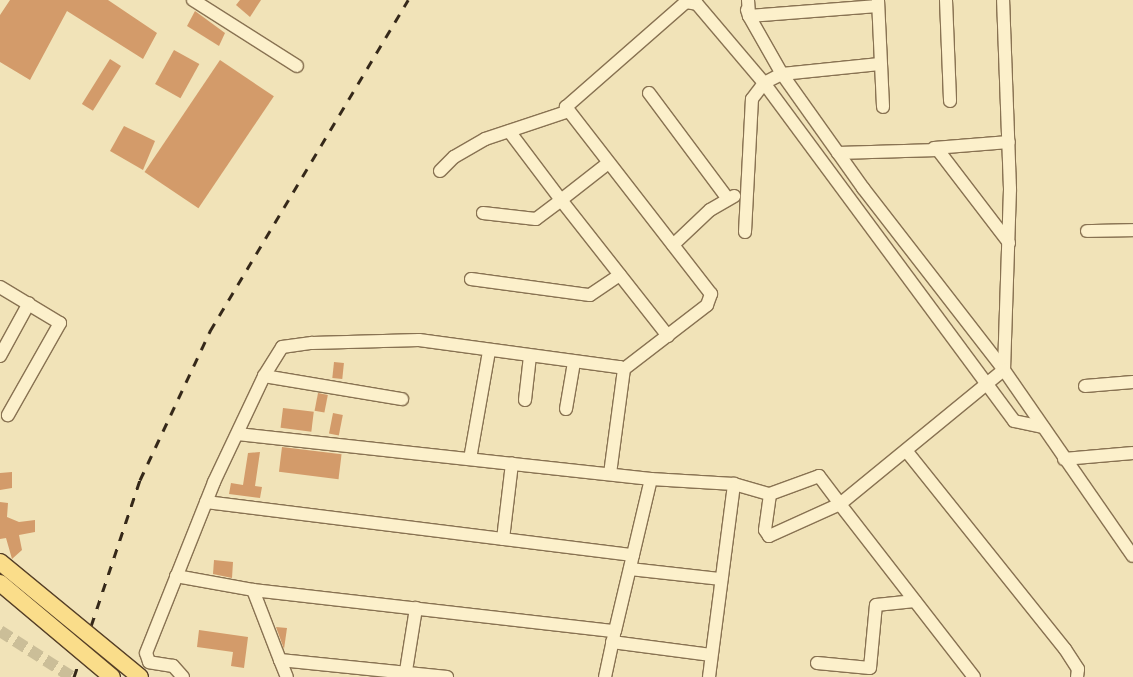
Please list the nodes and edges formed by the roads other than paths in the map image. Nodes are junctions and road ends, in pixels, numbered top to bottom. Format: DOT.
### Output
graph roads {
  1 [pos="194,0"];
  2 [pos="742,0"];
  3 [pos="748,0"];
  4 [pos="946,0"];
  5 [pos="1003,0"];
  6 [pos="692,1"];
  7 [pos="878,3"];
  8 [pos="749,16"];
  9 [pos="879,64"];
  10 [pos="297,66"];
  11 [pos="782,74"];
  12 [pos="764,83"];
  13 [pos="649,93"];
  14 [pos="950,101"];
  15 [pos="883,107"];
  16 [pos="566,112"];
  17 [pos="509,131"];
  18 [pos="1008,142"];
  19 [pos="934,148"];
  20 [pos="838,153"];
  21 [pos="607,164"];
  22 [pos="440,171"];
  23 [pos="561,200"];
  24 [pos="483,213"];
  25 [pos="1133,230"];
  26 [pos="1088,231"];
  27 [pos="745,232"];
  28 [pos="1008,242"];
  29 [pos="672,244"];
  30 [pos="620,276"];
  31 [pos="471,279"];
  32 [pos="0,287"];
  33 [pos="29,303"];
  34 [pos="668,336"];
  35 [pos="489,351"];
  36 [pos="0,356"];
  37 [pos="530,356"];
  38 [pos="574,362"];
  39 [pos="624,369"];
  40 [pos="1004,370"];
  41 [pos="264,376"];
  42 [pos="1133,382"];
  43 [pos="986,386"];
  44 [pos="1085,386"];
  45 [pos="402,399"];
  46 [pos="525,400"];
  47 [pos="566,409"];
  48 [pos="8,415"];
  49 [pos="1043,427"];
  50 [pos="237,434"];
  51 [pos="908,452"];
  52 [pos="1133,453"];
  53 [pos="470,459"];
  54 [pos="1064,459"];
  55 [pos="512,464"];
  56 [pos="610,474"];
  57 [pos="650,479"];
  58 [pos="734,484"];
  59 [pos="770,494"];
  60 [pos="206,502"];
  61 [pos="840,504"];
  62 [pos="503,539"];
  63 [pos="634,555"];
  64 [pos="1133,556"];
  65 [pos="0,562"];
  66 [pos="630,568"];
  67 [pos="176,576"];
  68 [pos="721,579"];
  69 [pos="0,583"];
  70 [pos="253,590"];
  71 [pos="915,600"];
  72 [pos="416,608"];
  73 [pos="613,636"];
  74 [pos="711,655"];
  75 [pos="280,660"];
  76 [pos="817,663"];
  77 [pos="347,672"];
  78 [pos="405,674"];
  79 [pos="112,677"];
  80 [pos="140,677"];
  81 [pos="183,677"];
  82 [pos="287,677"];
  83 [pos="446,677"];
  84 [pos="605,677"];
  85 [pos="709,677"];
  86 [pos="974,677"];
  87 [pos="1078,677"];
  1 -- 10 [label="street"];
  2 -- 8 [label="street"];
  3 -- 8 [label="street"];
  4 -- 14 [label="street"];
  5 -- 18 [label="street"];
  6 -- 12 [label="street"];
  6 -- 16 [label="street"];
  7 -- 8 [label="street"];
  7 -- 9 [label="street"];
  8 -- 11 [label="street"];
  9 -- 11 [label="street"];
  9 -- 15 [label="street"];
  11 -- 12 [label="street"];
  11 -- 20 [label="street"];
  12 -- 27 [label="street"];
  12 -- 43 [label="street"];
  13 -- 29 [label="street"];
  16 -- 17 [label="street"];
  16 -- 21 [label="street"];
  17 -- 22 [label="street"];
  17 -- 23 [label="street"];
  18 -- 19 [label="street"];
  18 -- 28 [label="street"];
  19 -- 20 [label="street"];
  19 -- 28 [label="street"];
  20 -- 40 [label="street"];
  21 -- 23 [label="street"];
  21 -- 29 [label="street"];
  23 -- 24 [label="street"];
  23 -- 30 [label="street"];
  25 -- 26 [label="street"];
  28 -- 40 [label="street"];
  29 -- 34 [label="street"];
  30 -- 31 [label="street"];
  30 -- 34 [label="street"];
  32 -- 33 [label="street"];
  33 -- 36 [label="street"];
  33 -- 48 [label="street"];
  34 -- 39 [label="street"];
  35 -- 37 [label="street"];
  35 -- 41 [label="street"];
  35 -- 53 [label="street"];
  37 -- 38 [label="street"];
  37 -- 46 [label="street"];
  38 -- 39 [label="street"];
  38 -- 47 [label="street"];
  39 -- 56 [label="street"];
  40 -- 43 [label="street"];
  40 -- 49 [label="street"];
  41 -- 45 [label="street"];
  41 -- 50 [label="street"];
  42 -- 44 [label="street"];
  43 -- 49 [label="street"];
  43 -- 51 [label="street"];
  49 -- 54 [label="street"];
  50 -- 53 [label="street"];
  50 -- 60 [label="street"];
  51 -- 61 [label="street"];
  51 -- 87 [label="street"];
  52 -- 54 [label="street"];
  53 -- 55 [label="street"];
  54 -- 64 [label="street"];
  55 -- 56 [label="street"];
  55 -- 62 [label="street"];
  56 -- 57 [label="street"];
  57 -- 58 [label="street"];
  57 -- 63 [label="street"];
  58 -- 59 [label="street"];
  58 -- 68 [label="street"];
  59 -- 61 [label="street"];
  59 -- 61 [label="street"];
  60 -- 62 [label="street"];
  60 -- 67 [label="street"];
  61 -- 71 [label="street"];
  62 -- 63 [label="street"];
  63 -- 66 [label="street"];
  65 -- 80 [label="main road, bridge"];
  66 -- 68 [label="street"];
  66 -- 73 [label="street"];
  67 -- 70 [label="street"];
  67 -- 81 [label="street"];
  68 -- 74 [label="street"];
  69 -- 79 [label="main road, bridge"];
  70 -- 72 [label="street"];
  70 -- 75 [label="street"];
  71 -- 76 [label="street"];
  71 -- 86 [label="street"];
  72 -- 73 [label="street"];
  72 -- 78 [label="street"];
  73 -- 74 [label="street"];
  73 -- 84 [label="street"];
  74 -- 85 [label="street"];
  75 -- 77 [label="street"];
  75 -- 82 [label="street"];
  77 -- 78 [label="street"];
  78 -- 83 [label="street"];
}
